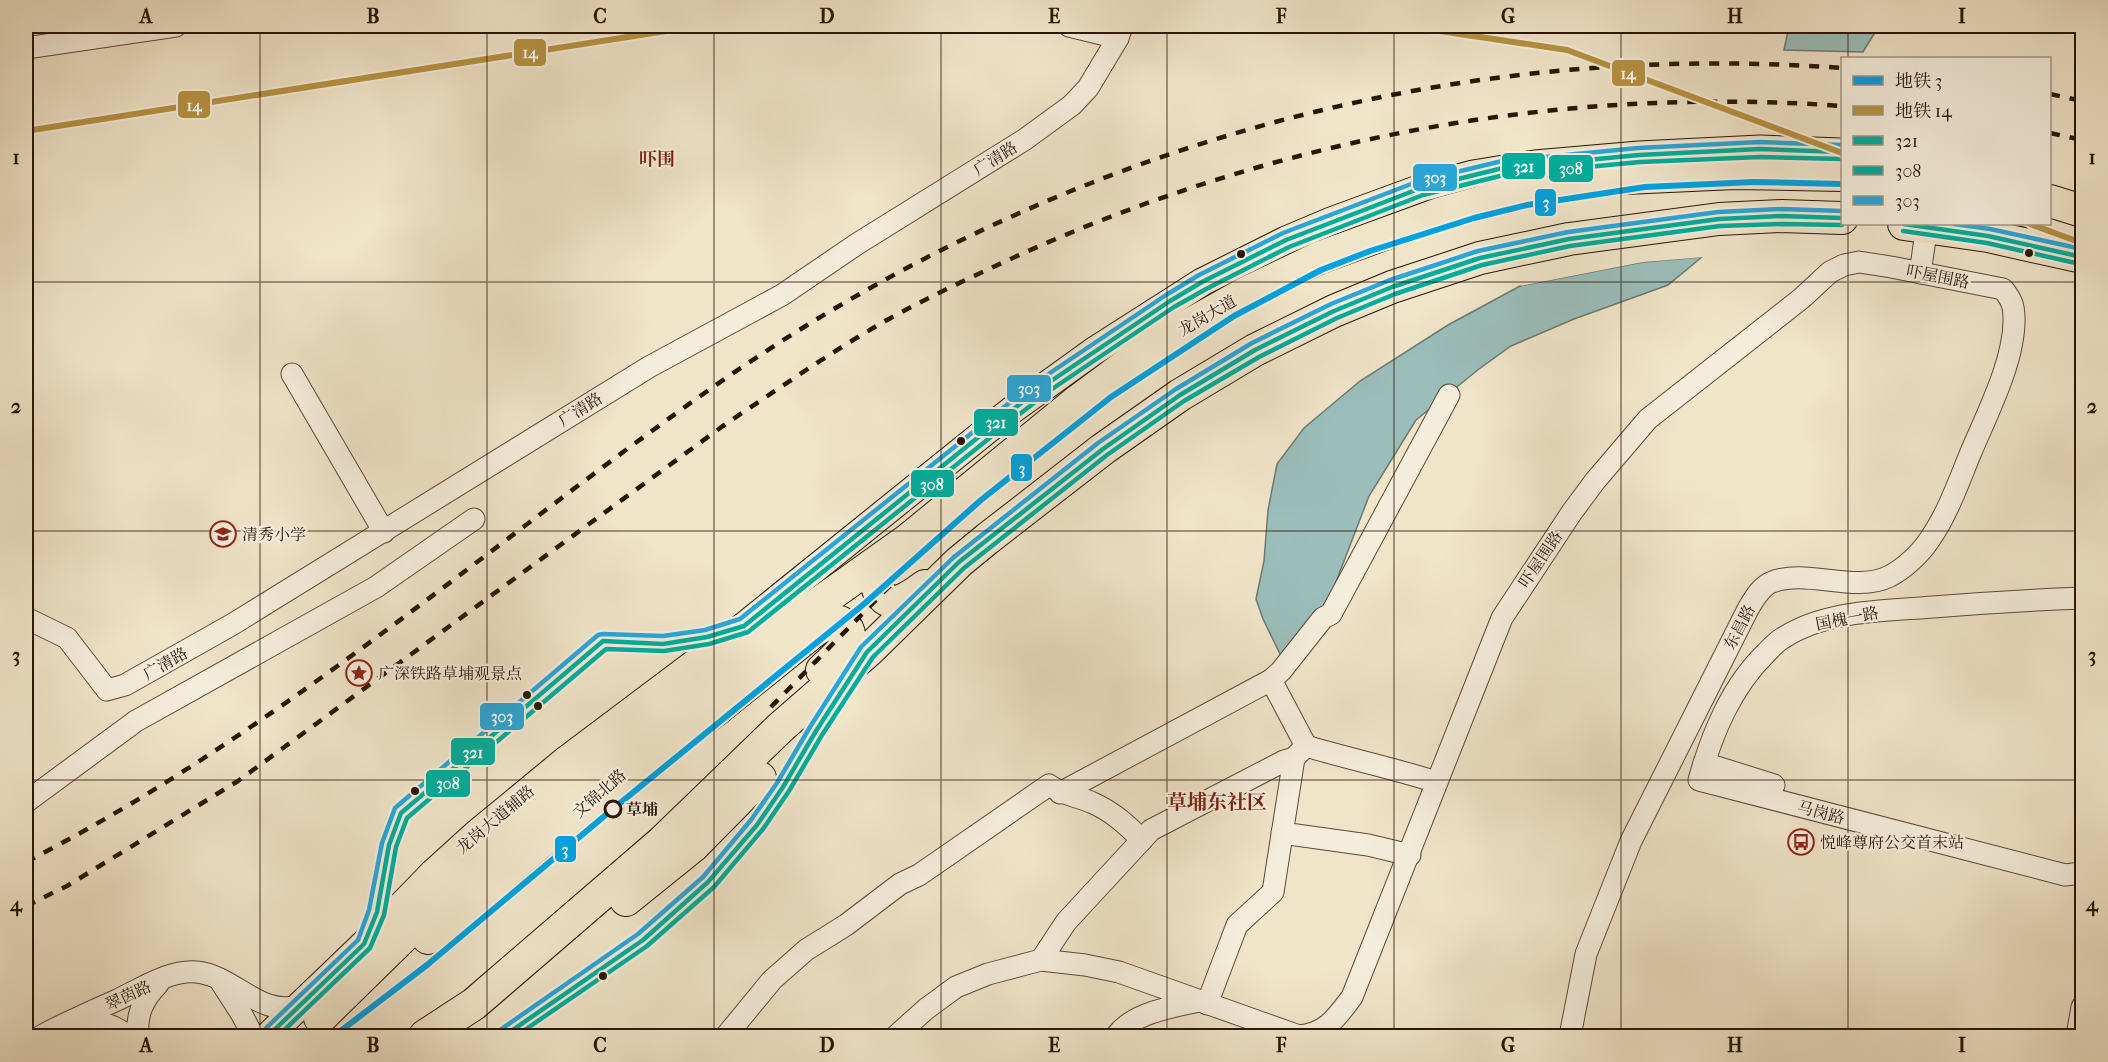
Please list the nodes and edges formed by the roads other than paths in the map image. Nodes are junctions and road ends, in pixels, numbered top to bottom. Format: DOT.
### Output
graph roads {
  1 [pos="176,26"];
  2 [pos="1069,26"];
  3 [pos="1120,32"];
  4 [pos="26,48"];
  5 [pos="1639,155"];
  6 [pos="1838,167"];
  7 [pos="1581,180"];
  8 [pos="2051,193"];
  9 [pos="2051,202"];
  10 [pos="2082,206"];
  11 [pos="2082,211"];
  12 [pos="1841,218"];
  13 [pos="1916,225"];
  14 [pos="2082,257"];
  15 [pos="1920,273"];
  16 [pos="2012,341"];
  17 [pos="292,374"];
  18 [pos="1449,395"];
  19 [pos="474,519"];
  20 [pos="384,532"];
  21 [pos="909,539"];
  22 [pos="959,562"];
  23 [pos="2082,598"];
  24 [pos="811,611"];
  25 [pos="26,618"];
  26 [pos="744,626"];
  27 [pos="867,652"];
  28 [pos="1271,681"];
  29 [pos="1300,752"];
  30 [pos="1701,772"];
  31 [pos="1436,782"];
  32 [pos="1060,792"];
  33 [pos="26,802"];
  34 [pos="564,823"];
  35 [pos="1282,832"];
  36 [pos="1142,840"];
  37 [pos="1410,855"];
  38 [pos="2082,866"];
  39 [pos="2082,873"];
  40 [pos="626,874"];
  41 [pos="1041,960"];
  42 [pos="162,979"];
  43 [pos="219,979"];
  44 [pos="1202,1003"];
  45 [pos="474,1004"];
  46 [pos="2082,1007"];
  47 [pos="76,1019"];
  48 [pos="306,1020"];
  49 [pos="41,1036"];
  50 [pos="128,1036"];
  51 [pos="138,1036"];
  52 [pos="253,1036"];
  53 [pos="268,1036"];
  54 [pos="425,1036"];
  55 [pos="726,1036"];
  56 [pos="896,1036"];
  57 [pos="1116,1036"];
  58 [pos="1300,1036"];
  59 [pos="1570,1036"];
  60 [pos="2077,1036"];
  1 -- 4 [label="street"];
  2 -- 3 [label="street"];
  3 -- 20 [label="street, 广清路"];
  5 -- 6 [label="main road, 龙岗大道"];
  5 -- 7 [label="highway"];
  5 -- 26 [label="main road, 龙岗大道"];
  6 -- 7 [label="highway, 龙岗大道"];
  7 -- 21 [label="highway, 龙岗大道"];
  8 -- 10 [label="main road"];
  9 -- 11 [label="highway"];
  12 -- 22 [label="highway"];
  13 -- 14 [label="highway"];
  13 -- 15 [label="street"];
  15 -- 16 [label="street, 吓屋围路"];
  15 -- 31 [label="street, 吓屋围路"];
  16 -- 59 [label="street, 东昌路"];
  17 -- 20 [label="street"];
  18 -- 28 [label="street"];
  19 -- 33 [label="street"];
  20 -- 25 [label="street, 广清路"];
  21 -- 22 [label="highway"];
  21 -- 24 [label="highway, 龙岗大道"];
  22 -- 27 [label="highway"];
  23 -- 30 [label="street, 国槐一路"];
  24 -- 34 [label="highway, 文锦北路"];
  24 -- 48 [label="highway"];
  26 -- 48 [label="main road, 龙岗大道辅路"];
  27 -- 40 [label="highway"];
  27 -- 45 [label="highway"];
  28 -- 29 [label="street"];
  28 -- 32 [label="street"];
  29 -- 31 [label="street"];
  29 -- 35 [label="street"];
  29 -- 36 [label="street"];
  30 -- 38 [label="street, 马岗路"];
  30 -- 39 [label="street, 马岗路"];
  31 -- 37 [label="street, 吓屋围路"];
  32 -- 36 [label="street"];
  32 -- 55 [label="street"];
  34 -- 40 [label="highway"];
  34 -- 48 [label="highway, 文锦北路"];
  35 -- 37 [label="street"];
  35 -- 44 [label="street"];
  36 -- 41 [label="street"];
  37 -- 58 [label="street, 吓屋围路"];
  40 -- 45 [label="highway"];
  41 -- 44 [label="street, 吓屋围路"];
  41 -- 56 [label="street"];
  42 -- 43 [label="street, 翠茵路"];
  42 -- 47 [label="street, 翠茵路"];
  42 -- 51 [label="street"];
  43 -- 48 [label="street, 翠茵路"];
  43 -- 52 [label="street"];
  44 -- 57 [label="street"];
  44 -- 58 [label="street, 吓屋围路"];
  45 -- 54 [label="highway"];
  46 -- 60 [label="street"];
  47 -- 49 [label="street, 翠茵路"];
  47 -- 50 [label="street"];
  48 -- 53 [label="main road, 龙岗大道辅路"];
}
